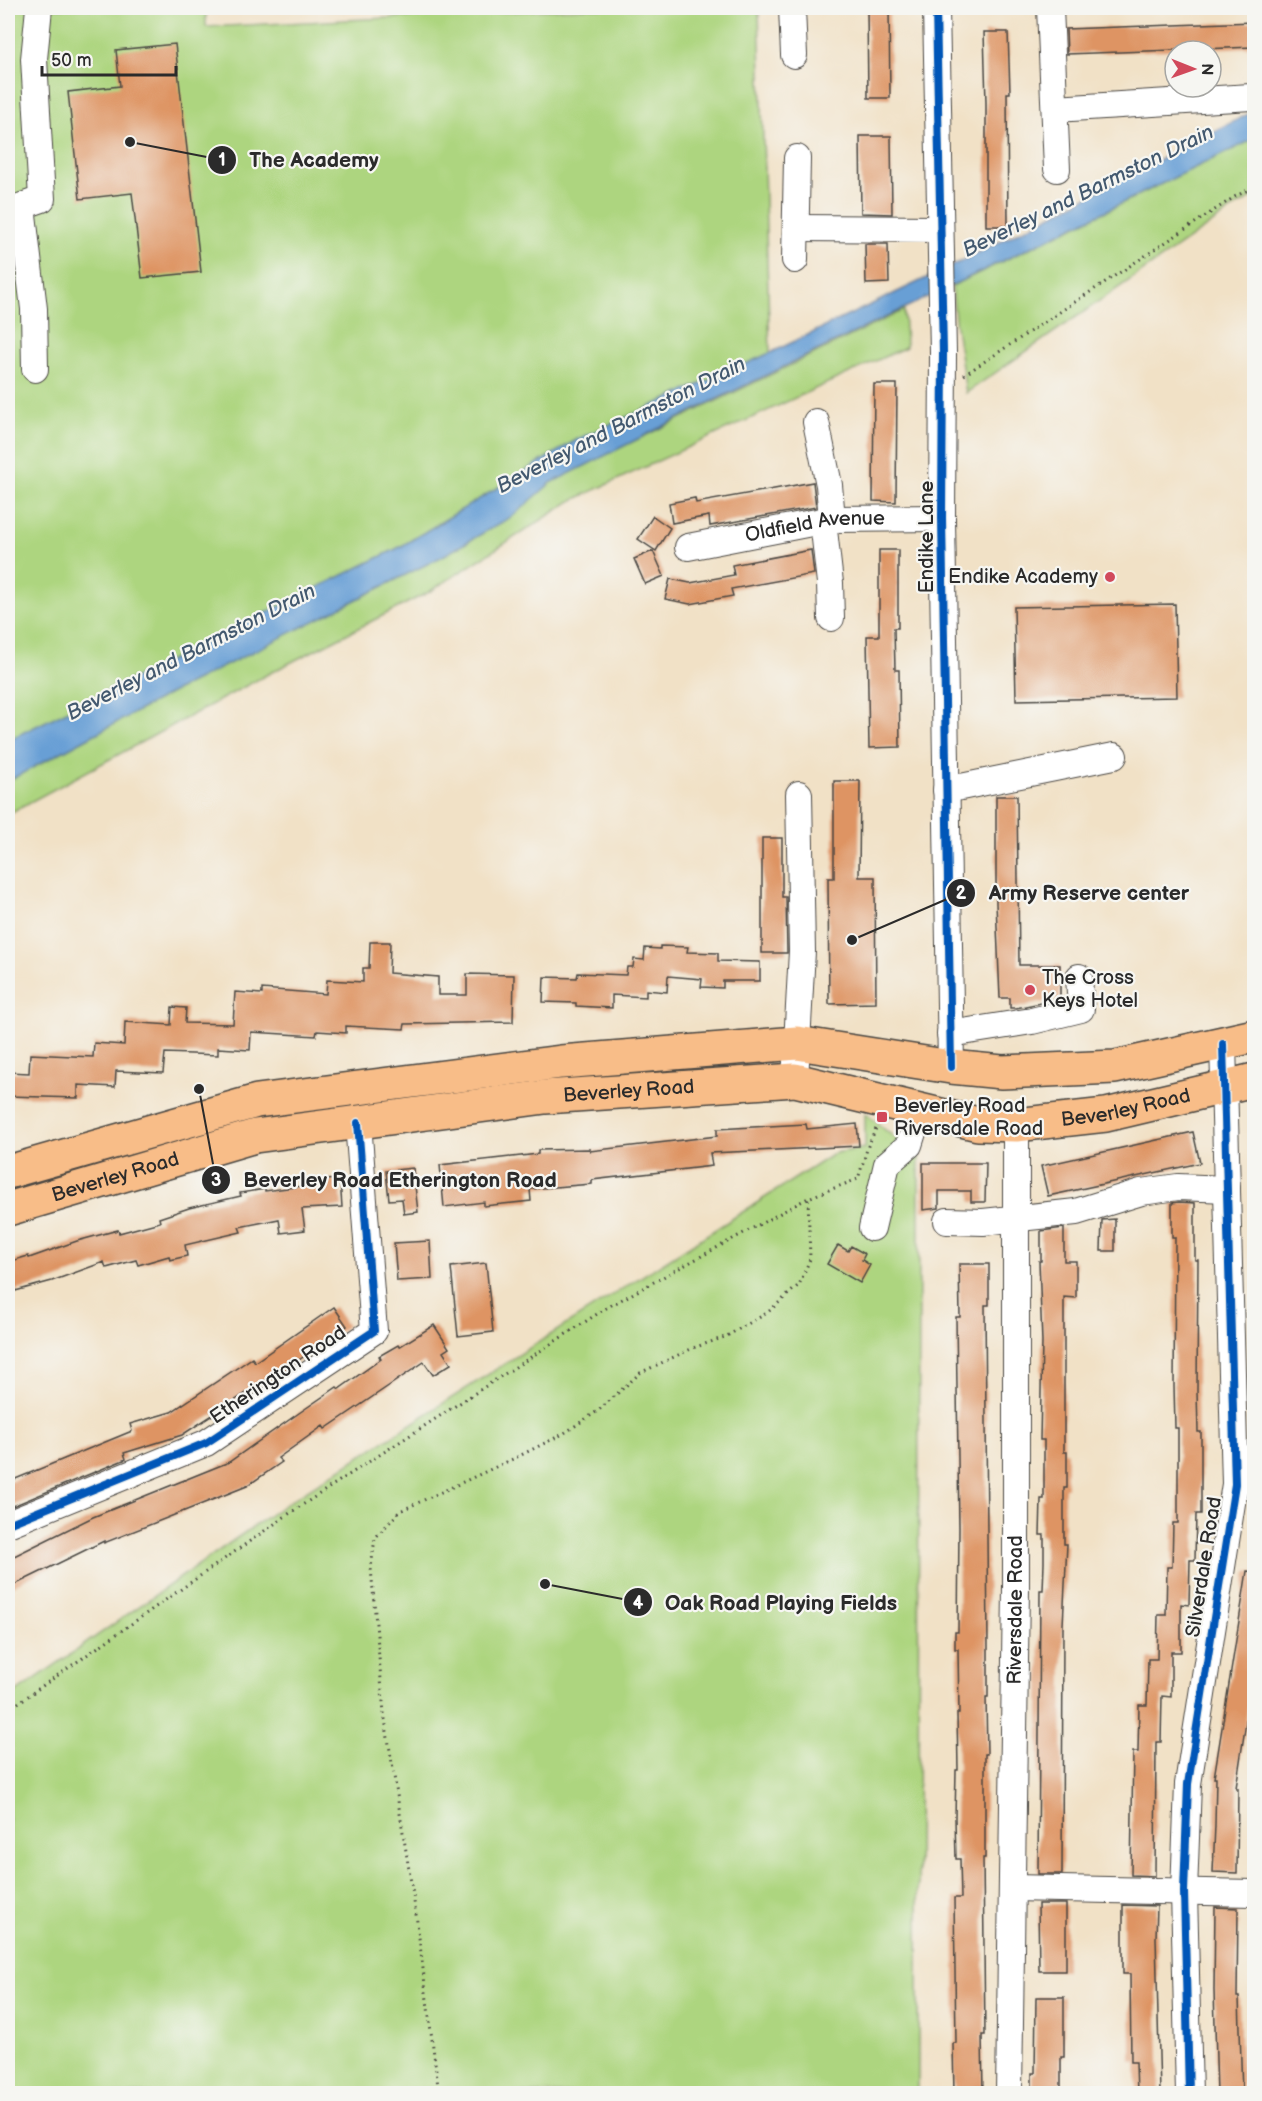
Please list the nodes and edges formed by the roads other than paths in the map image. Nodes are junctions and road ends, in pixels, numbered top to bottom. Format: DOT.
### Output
graph roads {
  1 [pos="39,8"];
  2 [pos="792,8"];
  3 [pos="936,8"];
  4 [pos="1050,8"];
  5 [pos="794,55"];
  6 [pos="1251,97"];
  7 [pos="1055,109"];
  8 [pos="797,158"];
  9 [pos="1058,170"];
  10 [pos="796,228"];
  11 [pos="940,229"];
  12 [pos="795,260"];
  13 [pos="35,369"];
  14 [pos="816,422"];
  15 [pos="942,518"];
  16 [pos="827,520"];
  17 [pos="688,546"];
  18 [pos="831,618"];
  19 [pos="1114,756"];
  20 [pos="946,790"];
  21 [pos="798,794"];
  22 [pos="1079,977"];
  23 [pos="950,1034"];
  24 [pos="1254,1036"];
  25 [pos="796,1043"];
  26 [pos="1222,1044"];
  27 [pos="644,1055"];
  28 [pos="951,1067"];
  29 [pos="1055,1070"];
  30 [pos="431,1079"];
  31 [pos="795,1080"];
  32 [pos="1240,1083"];
  33 [pos="646,1089"];
  34 [pos="279,1099"];
  35 [pos="911,1107"];
  36 [pos="436,1112"];
  37 [pos="1072,1119"];
  38 [pos="358,1123"];
  39 [pos="1016,1125"];
  40 [pos="285,1133"];
  41 [pos="8,1172"];
  42 [pos="1227,1190"];
  43 [pos="8,1209"];
  44 [pos="1016,1218"];
  45 [pos="947,1221"];
  46 [pos="872,1228"];
  47 [pos="8,1524"];
  48 [pos="1012,1888"];
  49 [pos="1185,1892"];
  50 [pos="1254,1893"];
  51 [pos="1009,2094"];
  52 [pos="1189,2094"];
  1 -- 13 [label="street"];
  2 -- 5 [label="street"];
  3 -- 11 [label="street, Endike Lane"];
  4 -- 7 [label="street"];
  6 -- 7 [label="street"];
  7 -- 9 [label="street"];
  8 -- 10 [label="street"];
  10 -- 11 [label="street"];
  10 -- 12 [label="street"];
  11 -- 15 [label="street, Endike Lane"];
  14 -- 16 [label="street"];
  15 -- 16 [label="street, Oldfield Avenue"];
  15 -- 20 [label="street, Endike Lane"];
  16 -- 17 [label="street, Oldfield Avenue"];
  16 -- 18 [label="street"];
  19 -- 20 [label="street"];
  20 -- 23 [label="street, Endike Lane"];
  21 -- 25 [label="street"];
  22 -- 23 [label="street"];
  23 -- 28 [label="street, Endike Lane"];
  24 -- 26 [label="main road, Beverley Road"];
  25 -- 27 [label="main road, Beverley Road"];
  25 -- 28 [label="main road, Beverley Road"];
  25 -- 31 [label="street"];
  26 -- 29 [label="main road, Beverley Road"];
  26 -- 32 [label="street, Silverdale Road"];
  27 -- 30 [label="main road, Beverley Road"];
  27 -- 33 [label="main road"];
  28 -- 29 [label="main road, Beverley Road"];
  29 -- 37 [label="main road"];
  30 -- 34 [label="main road, Beverley Road"];
  30 -- 36 [label="main road"];
  31 -- 33 [label="main road, Beverley Road"];
  31 -- 35 [label="main road, Beverley Road"];
  32 -- 37 [label="main road, Beverley Road"];
  32 -- 42 [label="street, Silverdale Road"];
  33 -- 36 [label="main road, Beverley Road"];
  34 -- 40 [label="main road"];
  34 -- 41 [label="main road, Beverley Road"];
  35 -- 39 [label="main road, Beverley Road"];
  35 -- 46 [label="street"];
  36 -- 38 [label="main road, Beverley Road"];
  37 -- 39 [label="main road, Beverley Road"];
  38 -- 40 [label="main road, Beverley Road"];
  38 -- 47 [label="street, Etherington Road"];
  39 -- 44 [label="street, Riversdale Road"];
  40 -- 43 [label="main road, Beverley Road"];
  42 -- 44 [label="street"];
  42 -- 49 [label="street, Silverdale Road"];
  44 -- 45 [label="street"];
  44 -- 48 [label="street, Riversdale Road"];
  48 -- 49 [label="street"];
  48 -- 51 [label="street, Riversdale Road"];
  49 -- 50 [label="street"];
  49 -- 52 [label="street, Silverdale Road"];
}
